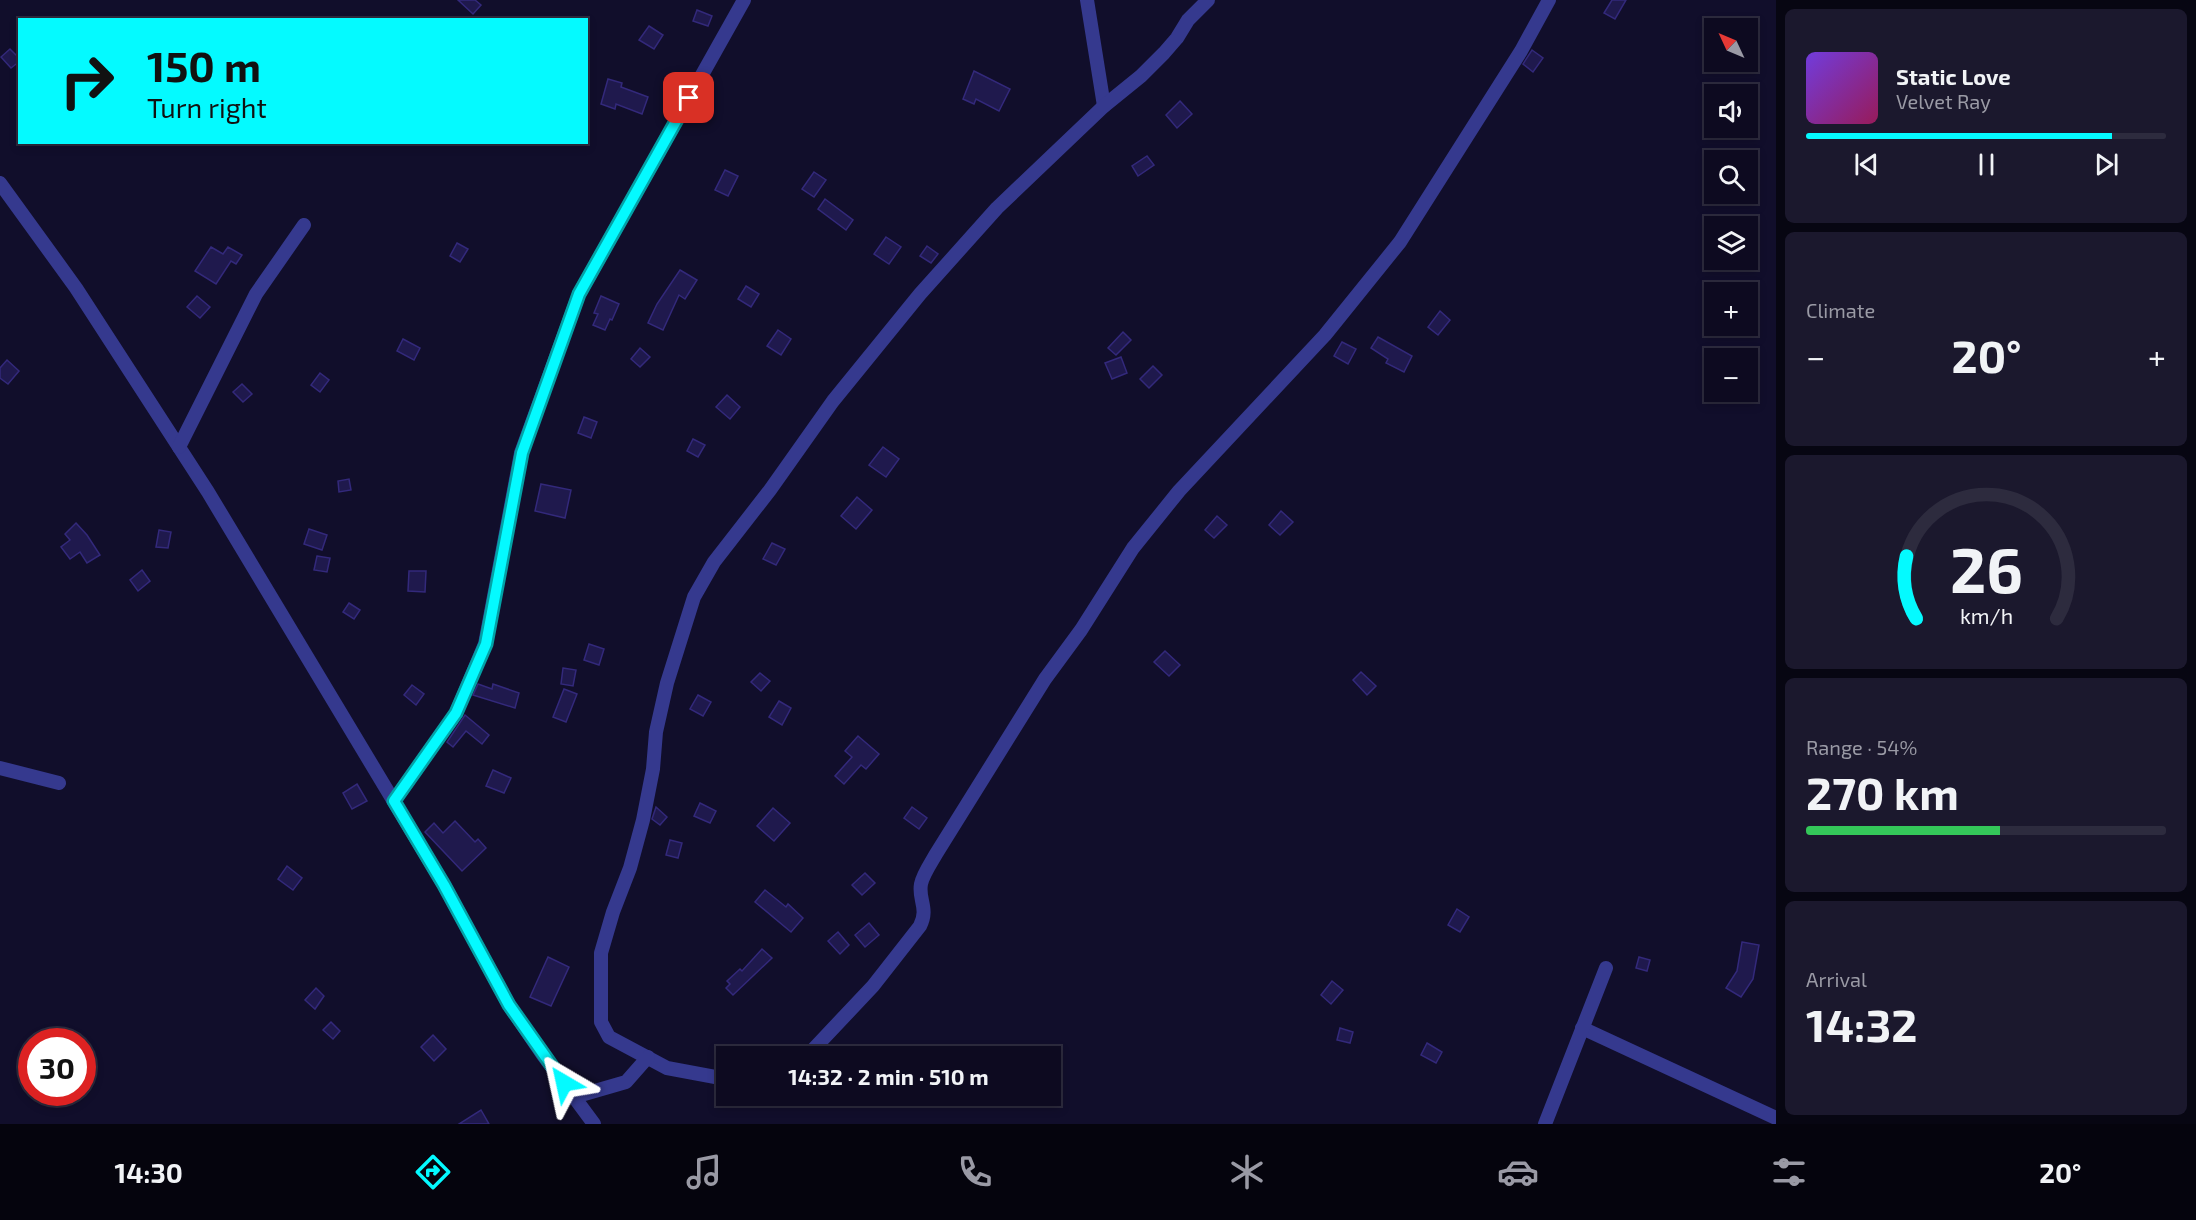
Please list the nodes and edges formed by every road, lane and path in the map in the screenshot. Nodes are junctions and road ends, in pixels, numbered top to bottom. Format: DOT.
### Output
graph roads {
  1 [pos="744,0"];
  2 [pos="1087,0"];
  3 [pos="1208,0"];
  4 [pos="1549,0"];
  5 [pos="1104,106"];
  6 [pos="0,183"];
  7 [pos="304,225"];
  8 [pos="179,447"];
  9 [pos="0,768"];
  10 [pos="58,783"];
  11 [pos="394,801"];
  12 [pos="1606,968"];
  13 [pos="1582,1028"];
  14 [pos="816,1046"];
  15 [pos="648,1058"];
  16 [pos="716,1077"];
  17 [pos="574,1097"];
  18 [pos="1776,1119"];
  19 [pos="594,1124"];
  20 [pos="1545,1124"];
  1 -- 11 [label="street"];
  2 -- 5 [label="street"];
  3 -- 5 [label="street"];
  4 -- 14 [label="street"];
  5 -- 15 [label="street"];
  6 -- 8 [label="street"];
  7 -- 8 [label="street"];
  8 -- 11 [label="street"];
  9 -- 10 [label="street"];
  11 -- 17 [label="street"];
  12 -- 13 [label="street"];
  13 -- 18 [label="street"];
  13 -- 20 [label="street"];
  15 -- 16 [label="street"];
  15 -- 17 [label="street"];
  17 -- 19 [label="street"];
}
